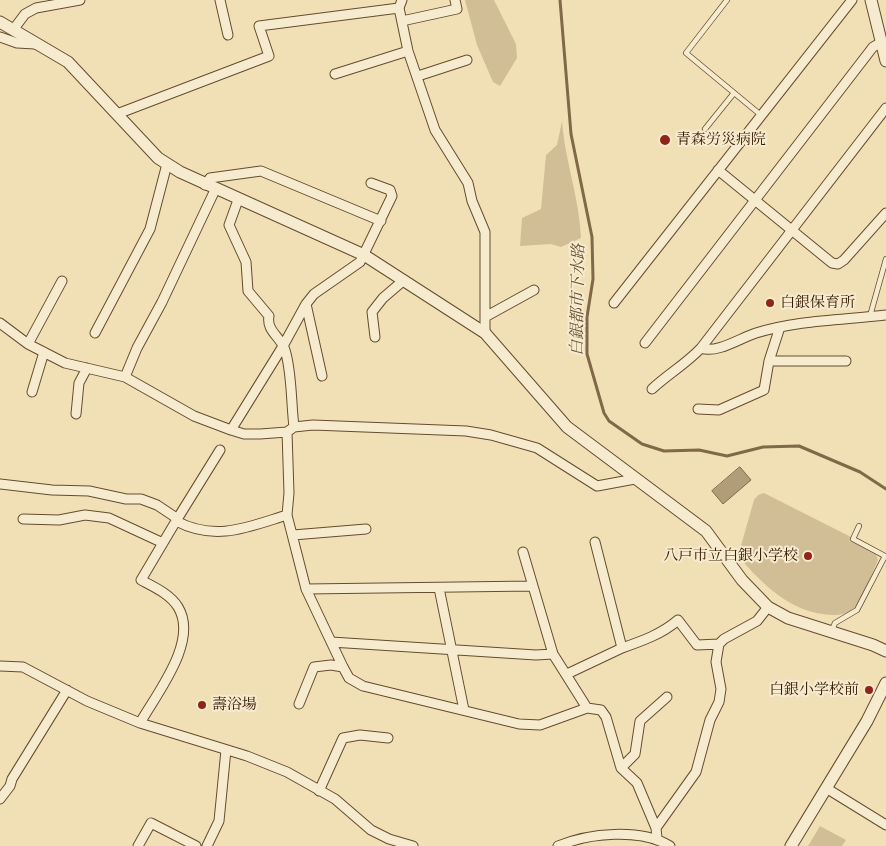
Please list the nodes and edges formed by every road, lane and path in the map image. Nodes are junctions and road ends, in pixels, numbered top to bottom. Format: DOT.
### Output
graph roads {
  1 [pos="80,0"];
  2 [pos="220,0"];
  3 [pos="455,0"];
  4 [pos="727,0"];
  5 [pos="852,0"];
  6 [pos="871,0"];
  7 [pos="400,4"];
  8 [pos="402,21"];
  9 [pos="0,22"];
  10 [pos="13,30"];
  11 [pos="228,35"];
  12 [pos="0,37"];
  13 [pos="882,42"];
  14 [pos="35,44"];
  15 [pos="408,51"];
  16 [pos="467,60"];
  17 [pos="886,60"];
  18 [pos="335,74"];
  19 [pos="418,76"];
  20 [pos="734,93"];
  21 [pos="886,108"];
  22 [pos="117,114"];
  23 [pos="762,116"];
  24 [pos="705,129"];
  25 [pos="167,164"];
  26 [pos="718,170"];
  27 [pos="371,183"];
  28 [pos="210,188"];
  29 [pos="238,200"];
  30 [pos="756,200"];
  31 [pos="886,213"];
  32 [pos="381,221"];
  33 [pos="792,229"];
  34 [pos="364,255"];
  35 [pos="886,259"];
  36 [pos="62,280"];
  37 [pos="404,280"];
  38 [pos="534,290"];
  39 [pos="306,304"];
  40 [pos="614,304"];
  41 [pos="886,315"];
  42 [pos="485,317"];
  43 [pos="870,317"];
  44 [pos="0,324"];
  45 [pos="780,327"];
  46 [pos="96,332"];
  47 [pos="485,332"];
  48 [pos="376,337"];
  49 [pos="645,343"];
  50 [pos="28,344"];
  51 [pos="283,346"];
  52 [pos="701,348"];
  53 [pos="44,352"];
  54 [pos="770,361"];
  55 [pos="846,361"];
  56 [pos="86,368"];
  57 [pos="322,376"];
  58 [pos="125,377"];
  59 [pos="652,389"];
  60 [pos="32,392"];
  61 [pos="698,409"];
  62 [pos="76,414"];
  63 [pos="232,430"];
  64 [pos="290,430"];
  65 [pos="220,450"];
  66 [pos="635,479"];
  67 [pos="0,484"];
  68 [pos="287,516"];
  69 [pos="23,518"];
  70 [pos="177,520"];
  71 [pos="859,526"];
  72 [pos="366,529"];
  73 [pos="293,535"];
  74 [pos="595,542"];
  75 [pos="163,543"];
  76 [pos="523,552"];
  77 [pos="533,586"];
  78 [pos="439,588"];
  79 [pos="306,589"];
  80 [pos="768,607"];
  81 [pos="832,631"];
  82 [pos="331,642"];
  83 [pos="719,644"];
  84 [pos="622,648"];
  85 [pos="450,650"];
  86 [pos="886,651"];
  87 [pos="553,654"];
  88 [pos="0,666"];
  89 [pos="343,667"];
  90 [pos="567,674"];
  91 [pos="886,683"];
  92 [pos="67,690"];
  93 [pos="667,697"];
  94 [pos="299,704"];
  95 [pos="588,708"];
  96 [pos="464,710"];
  97 [pos="140,723"];
  98 [pos="388,738"];
  99 [pos="226,750"];
  100 [pos="621,768"];
  101 [pos="826,788"];
  102 [pos="319,791"];
  103 [pos="0,799"];
  104 [pos="886,825"];
  105 [pos="656,828"];
  106 [pos="629,836"];
  107 [pos="657,838"];
  108 [pos="138,846"];
  109 [pos="196,846"];
  110 [pos="207,846"];
  111 [pos="413,846"];
  112 [pos="558,846"];
  113 [pos="630,846"];
  114 [pos="670,846"];
  115 [pos="791,846"];
  1 -- 10 [label="street"];
  2 -- 11 [label="street"];
  3 -- 8 [label="street"];
  4 -- 20 [label="lane"];
  5 -- 23 [label="street"];
  6 -- 13 [label="street"];
  7 -- 8 [label="street"];
  7 -- 22 [label="street"];
  8 -- 15 [label="street"];
  9 -- 10 [label="street"];
  10 -- 14 [label="street"];
  12 -- 14 [label="street"];
  13 -- 17 [label="street"];
  13 -- 30 [label="street"];
  14 -- 22 [label="street"];
  15 -- 18 [label="street"];
  15 -- 19 [label="street"];
  16 -- 19 [label="street"];
  19 -- 42 [label="street"];
  20 -- 23 [label="lane"];
  20 -- 24 [label="lane"];
  21 -- 33 [label="street"];
  22 -- 25 [label="street"];
  23 -- 26 [label="street"];
  25 -- 28 [label="street"];
  25 -- 46 [label="street"];
  26 -- 30 [label="street"];
  26 -- 40 [label="street"];
  27 -- 32 [label="street"];
  28 -- 29 [label="street"];
  28 -- 32 [label="street"];
  28 -- 58 [label="street"];
  29 -- 34 [label="street"];
  29 -- 51 [label="street"];
  30 -- 33 [label="street"];
  30 -- 49 [label="street"];
  31 -- 33 [label="street"];
  32 -- 34 [label="street"];
  33 -- 52 [label="street"];
  34 -- 37 [label="street"];
  34 -- 39 [label="street"];
  35 -- 43 [label="lane"];
  36 -- 50 [label="street"];
  37 -- 47 [label="street"];
  37 -- 48 [label="street"];
  38 -- 42 [label="street"];
  39 -- 51 [label="street"];
  39 -- 57 [label="street"];
  41 -- 43 [label="street"];
  42 -- 47 [label="street"];
  43 -- 45 [label="street"];
  44 -- 50 [label="street"];
  45 -- 52 [label="street"];
  45 -- 54 [label="street"];
  47 -- 66 [label="street"];
  50 -- 53 [label="street"];
  51 -- 63 [label="street"];
  51 -- 64 [label="street"];
  52 -- 59 [label="street"];
  53 -- 56 [label="street"];
  53 -- 60 [label="street"];
  54 -- 55 [label="street"];
  54 -- 61 [label="street"];
  56 -- 58 [label="street"];
  56 -- 62 [label="street"];
  58 -- 63 [label="street"];
  63 -- 64 [label="street"];
  64 -- 66 [label="street"];
  64 -- 68 [label="street"];
  65 -- 70 [label="street"];
  66 -- 80 [label="street"];
  67 -- 70 [label="street"];
  68 -- 70 [label="street"];
  68 -- 73 [label="street"];
  69 -- 75 [label="street"];
  70 -- 75 [label="street"];
  71 -- 81 [label="lane"];
  72 -- 73 [label="street"];
  73 -- 79 [label="street"];
  74 -- 84 [label="street"];
  75 -- 97 [label="street"];
  76 -- 77 [label="street"];
  77 -- 78 [label="street"];
  77 -- 87 [label="street"];
  78 -- 79 [label="street"];
  78 -- 85 [label="street"];
  79 -- 82 [label="street"];
  80 -- 81 [label="street"];
  80 -- 83 [label="street"];
  81 -- 86 [label="street"];
  82 -- 85 [label="street"];
  82 -- 89 [label="street"];
  83 -- 84 [label="street"];
  83 -- 105 [label="street"];
  84 -- 90 [label="street"];
  85 -- 87 [label="street"];
  85 -- 96 [label="street"];
  87 -- 90 [label="street"];
  88 -- 92 [label="street"];
  89 -- 94 [label="street"];
  89 -- 96 [label="street"];
  90 -- 95 [label="street"];
  91 -- 101 [label="street"];
  92 -- 97 [label="street"];
  92 -- 103 [label="street"];
  93 -- 100 [label="street"];
  95 -- 96 [label="street"];
  95 -- 100 [label="street"];
  97 -- 99 [label="street"];
  98 -- 102 [label="street"];
  99 -- 102 [label="street"];
  99 -- 110 [label="street"];
  100 -- 105 [label="street"];
  101 -- 104 [label="street"];
  101 -- 115 [label="street"];
  102 -- 111 [label="street"];
  105 -- 107 [label="street"];
  106 -- 107 [label="street"];
  106 -- 112 [label="street"];
  106 -- 113 [label="street"];
  107 -- 114 [label="street"];
  108 -- 109 [label="street"];
}
